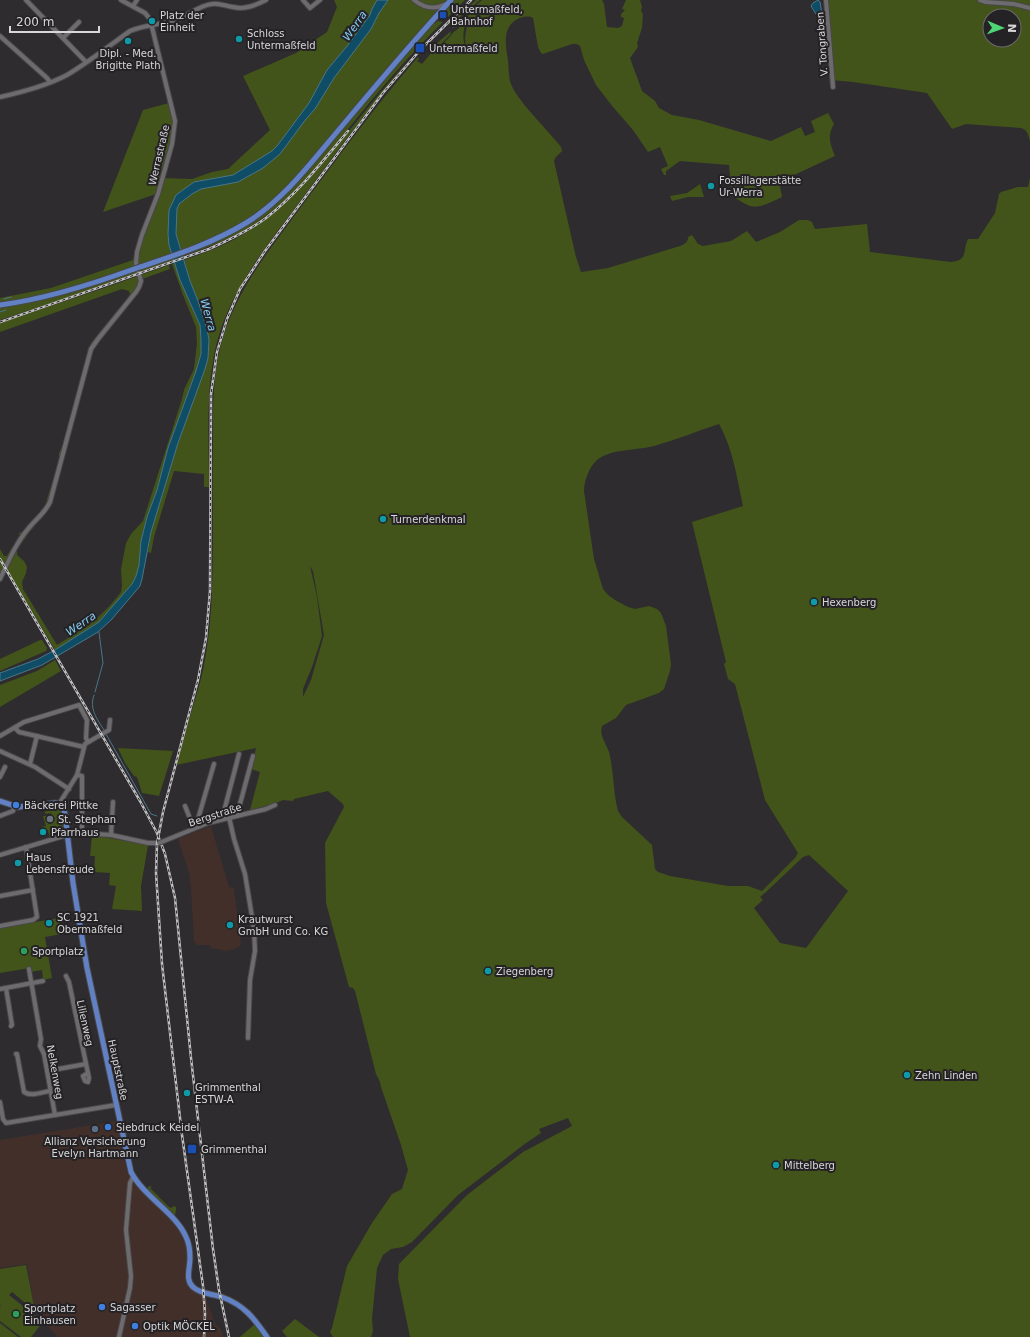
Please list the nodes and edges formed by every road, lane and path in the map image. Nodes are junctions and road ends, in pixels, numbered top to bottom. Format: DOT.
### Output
graph roads {
  1 [pos="26,0"];
  2 [pos="121,0"];
  3 [pos="137,0"];
  4 [pos="266,0"];
  5 [pos="303,0"];
  6 [pos="320,0"];
  7 [pos="414,0"];
  8 [pos="451,0"];
  9 [pos="826,0"];
  10 [pos="980,0"];
  11 [pos="211,2"];
  12 [pos="133,6"];
  13 [pos="1030,8"];
  14 [pos="80,22"];
  15 [pos="151,25"];
  16 [pos="0,36"];
  17 [pos="63,38"];
  18 [pos="86,62"];
  19 [pos="50,82"];
  20 [pos="833,87"];
  21 [pos="0,97"];
  22 [pos="137,267"];
  23 [pos="0,305"];
  24 [pos="0,579"];
  25 [pos="110,720"];
  26 [pos="15,728"];
  27 [pos="0,736"];
  28 [pos="37,736"];
  29 [pos="88,742"];
  30 [pos="84,747"];
  31 [pos="0,751"];
  32 [pos="239,754"];
  33 [pos="253,756"];
  34 [pos="30,764"];
  35 [pos="214,764"];
  36 [pos="4,767"];
  37 [pos="77,775"];
  38 [pos="0,777"];
  39 [pos="69,789"];
  40 [pos="0,801"];
  41 [pos="113,802"];
  42 [pos="59,804"];
  43 [pos="275,805"];
  44 [pos="16,806"];
  45 [pos="185,806"];
  46 [pos="237,815"];
  47 [pos="0,816"];
  48 [pos="229,817"];
  49 [pos="222,819"];
  50 [pos="198,825"];
  51 [pos="82,832"];
  52 [pos="67,833"];
  53 [pos="111,835"];
  54 [pos="26,847"];
  55 [pos="0,855"];
  56 [pos="34,890"];
  57 [pos="0,896"];
  58 [pos="0,926"];
  59 [pos="29,969"];
  60 [pos="66,976"];
  61 [pos="43,981"];
  62 [pos="31,984"];
  63 [pos="6,988"];
  64 [pos="0,989"];
  65 [pos="11,1026"];
  66 [pos="248,1038"];
  67 [pos="16,1054"];
  68 [pos="86,1064"];
  69 [pos="47,1071"];
  70 [pos="88,1073"];
  71 [pos="50,1091"];
  72 [pos="0,1102"];
  73 [pos="116,1105"];
  74 [pos="55,1115"];
  75 [pos="133,1177"];
  76 [pos="119,1337"];
  77 [pos="267,1337"];
  1 -- 17 [label="street"];
  2 -- 12 [label="street"];
  3 -- 12 [label="street"];
  4 -- 11 [label="street"];
  5 -- 6 [label="street"];
  7 -- 8 [label="street"];
  8 -- 22 [label="main road"];
  9 -- 20 [label="street, V. Tongraben"];
  10 -- 13 [label="street"];
  11 -- 15 [label="street"];
  12 -- 15 [label="street"];
  14 -- 17 [label="street"];
  15 -- 18 [label="street"];
  15 -- 22 [label="street, Werrastraße"];
  16 -- 19 [label="street"];
  17 -- 18 [label="street"];
  18 -- 19 [label="street"];
  19 -- 21 [label="street"];
  22 -- 23 [label="main road"];
  22 -- 24 [label="street"];
  25 -- 29 [label="street"];
  26 -- 27 [label="street"];
  26 -- 28 [label="street"];
  26 -- 29 [label="street"];
  28 -- 30 [label="street"];
  28 -- 34 [label="street"];
  29 -- 30 [label="street"];
  30 -- 37 [label="street"];
  31 -- 34 [label="street"];
  32 -- 49 [label="street"];
  33 -- 46 [label="street"];
  34 -- 39 [label="street"];
  35 -- 50 [label="street"];
  36 -- 38 [label="street"];
  37 -- 39 [label="street"];
  37 -- 51 [label="street"];
  39 -- 42 [label="street"];
  40 -- 44 [label="main road"];
  41 -- 53 [label="street"];
  42 -- 44 [label="main road"];
  42 -- 52 [label="main road, Hauptstraße"];
  43 -- 46 [label="street, Bergstraße"];
  44 -- 47 [label="street"];
  45 -- 50 [label="street"];
  46 -- 48 [label="street, Bergstraße"];
  48 -- 49 [label="street, Bergstraße"];
  48 -- 66 [label="street"];
  49 -- 50 [label="street, Bergstraße"];
  50 -- 53 [label="street, Bergstraße"];
  51 -- 52 [label="street"];
  51 -- 53 [label="street"];
  52 -- 54 [label="street"];
  52 -- 73 [label="main road, Hauptstraße"];
  54 -- 55 [label="street"];
  54 -- 56 [label="street"];
  56 -- 57 [label="street"];
  56 -- 58 [label="street"];
  59 -- 62 [label="street, Nelkenweg"];
  60 -- 68 [label="street, Lilienweg"];
  61 -- 62 [label="street"];
  62 -- 63 [label="street"];
  62 -- 69 [label="street, Nelkenweg"];
  63 -- 64 [label="street"];
  63 -- 65 [label="street"];
  67 -- 71 [label="street"];
  68 -- 69 [label="street"];
  68 -- 70 [label="street, Lilienweg"];
  69 -- 71 [label="street, Nelkenweg"];
  71 -- 74 [label="street, Nelkenweg"];
  72 -- 74 [label="street"];
  73 -- 74 [label="street"];
  73 -- 75 [label="main road, Hauptstraße"];
  75 -- 76 [label="street"];
  75 -- 77 [label="main road, Hauptstraße"];
}
